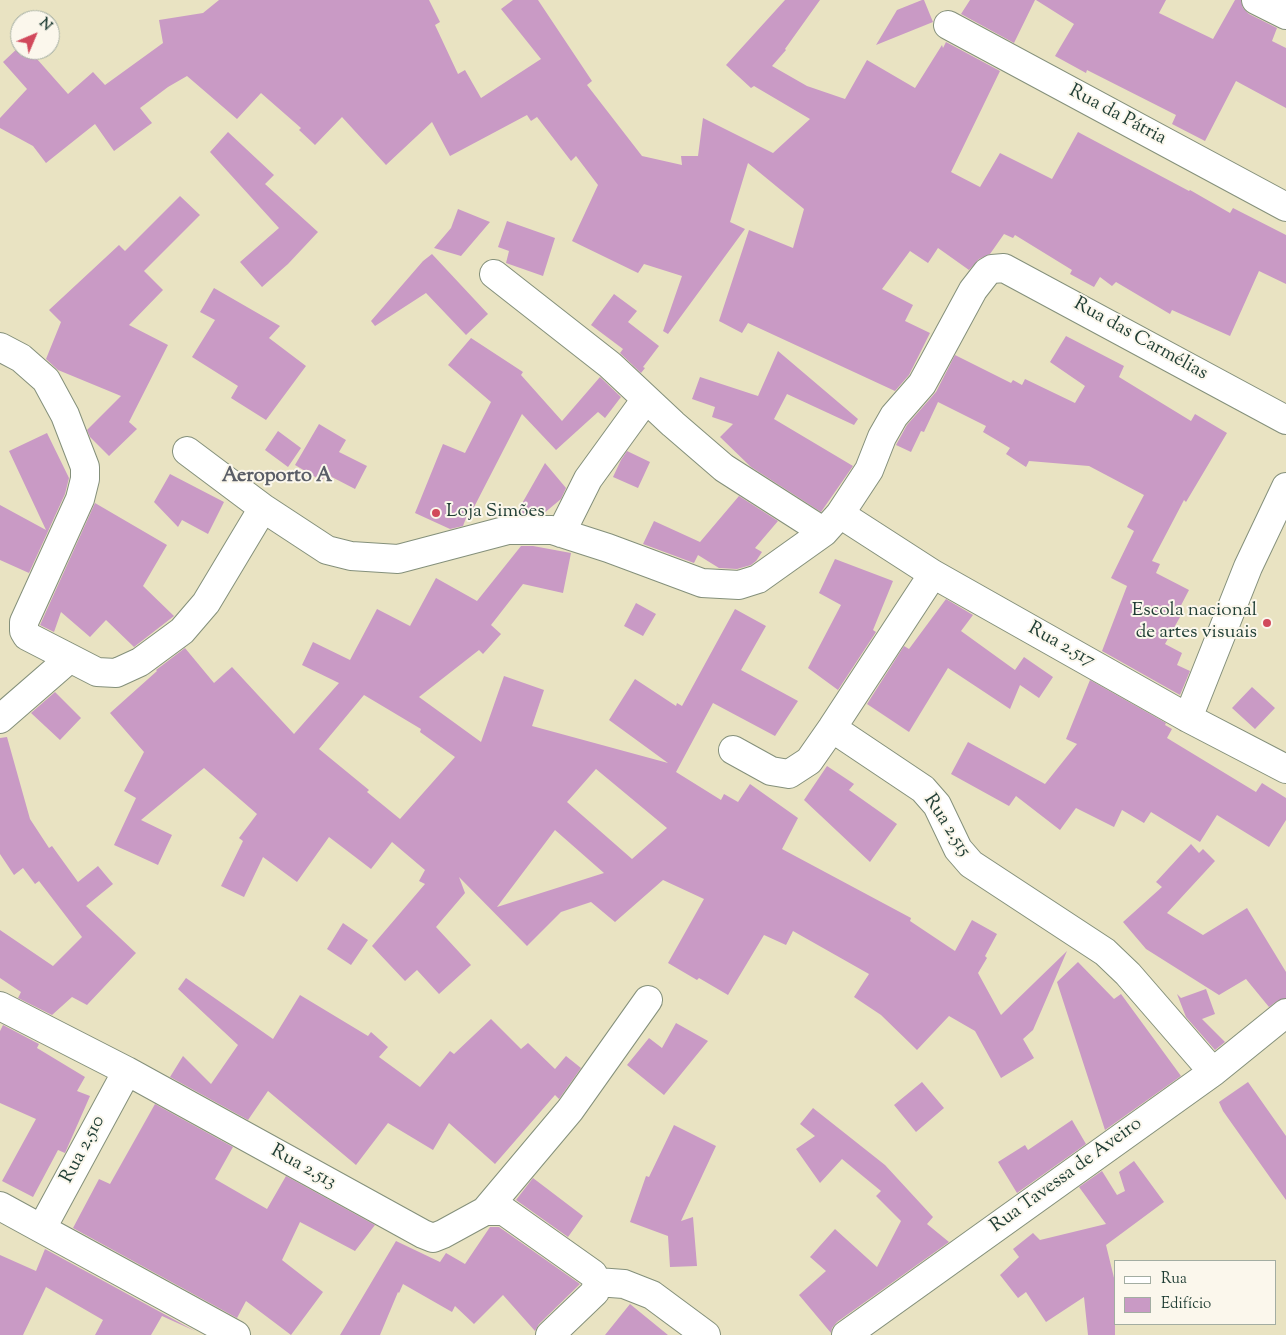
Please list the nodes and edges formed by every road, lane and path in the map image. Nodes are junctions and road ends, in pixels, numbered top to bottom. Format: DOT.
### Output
graph roads {
  1 [pos="1256,0"];
  2 [pos="1286,16"];
  3 [pos="948,25"];
  4 [pos="1286,207"];
  5 [pos="494,274"];
  6 [pos="0,347"];
  7 [pos="646,399"];
  8 [pos="1286,420"];
  9 [pos="187,451"];
  10 [pos="1286,487"];
  11 [pos="262,508"];
  12 [pos="832,523"];
  13 [pos="561,533"];
  14 [pos="934,574"];
  15 [pos="69,659"];
  16 [pos="1188,718"];
  17 [pos="0,719"];
  18 [pos="832,728"];
  19 [pos="733,750"];
  20 [pos="1286,769"];
  21 [pos="648,1000"];
  22 [pos="0,1006"];
  23 [pos="1286,1014"];
  24 [pos="127,1071"];
  25 [pos="1213,1072"];
  26 [pos="0,1206"];
  27 [pos="486,1211"];
  28 [pos="42,1228"];
  29 [pos="598,1282"];
  30 [pos="236,1335"];
  31 [pos="550,1335"];
  32 [pos="706,1335"];
  33 [pos="846,1335"];
  1 -- 2 [label="street"];
  3 -- 4 [label="street, Rua da Pátria"];
  5 -- 7 [label="street, Rua 2.517"];
  6 -- 15 [label="street"];
  7 -- 12 [label="street, Rua 2.517"];
  7 -- 13 [label="street"];
  8 -- 12 [label="street, Rua das Carmélias"];
  9 -- 11 [label="street"];
  10 -- 16 [label="street"];
  11 -- 13 [label="street"];
  11 -- 15 [label="street"];
  12 -- 13 [label="street"];
  12 -- 14 [label="street, Rua 2.517"];
  14 -- 16 [label="street, Rua 2.517"];
  14 -- 18 [label="street"];
  15 -- 17 [label="street"];
  16 -- 20 [label="street, Rua 2.517"];
  18 -- 19 [label="street"];
  18 -- 25 [label="street, Rua 2.515"];
  21 -- 27 [label="street"];
  22 -- 24 [label="street, Rua 2.513"];
  23 -- 25 [label="street, Rua Tavessa de Aveiro"];
  24 -- 27 [label="street, Rua 2.513"];
  24 -- 28 [label="street, Rua 2.510"];
  25 -- 33 [label="street, Rua Tavessa de Aveiro"];
  26 -- 28 [label="street"];
  27 -- 29 [label="street"];
  28 -- 30 [label="street"];
  29 -- 31 [label="street"];
  29 -- 32 [label="street"];
}
